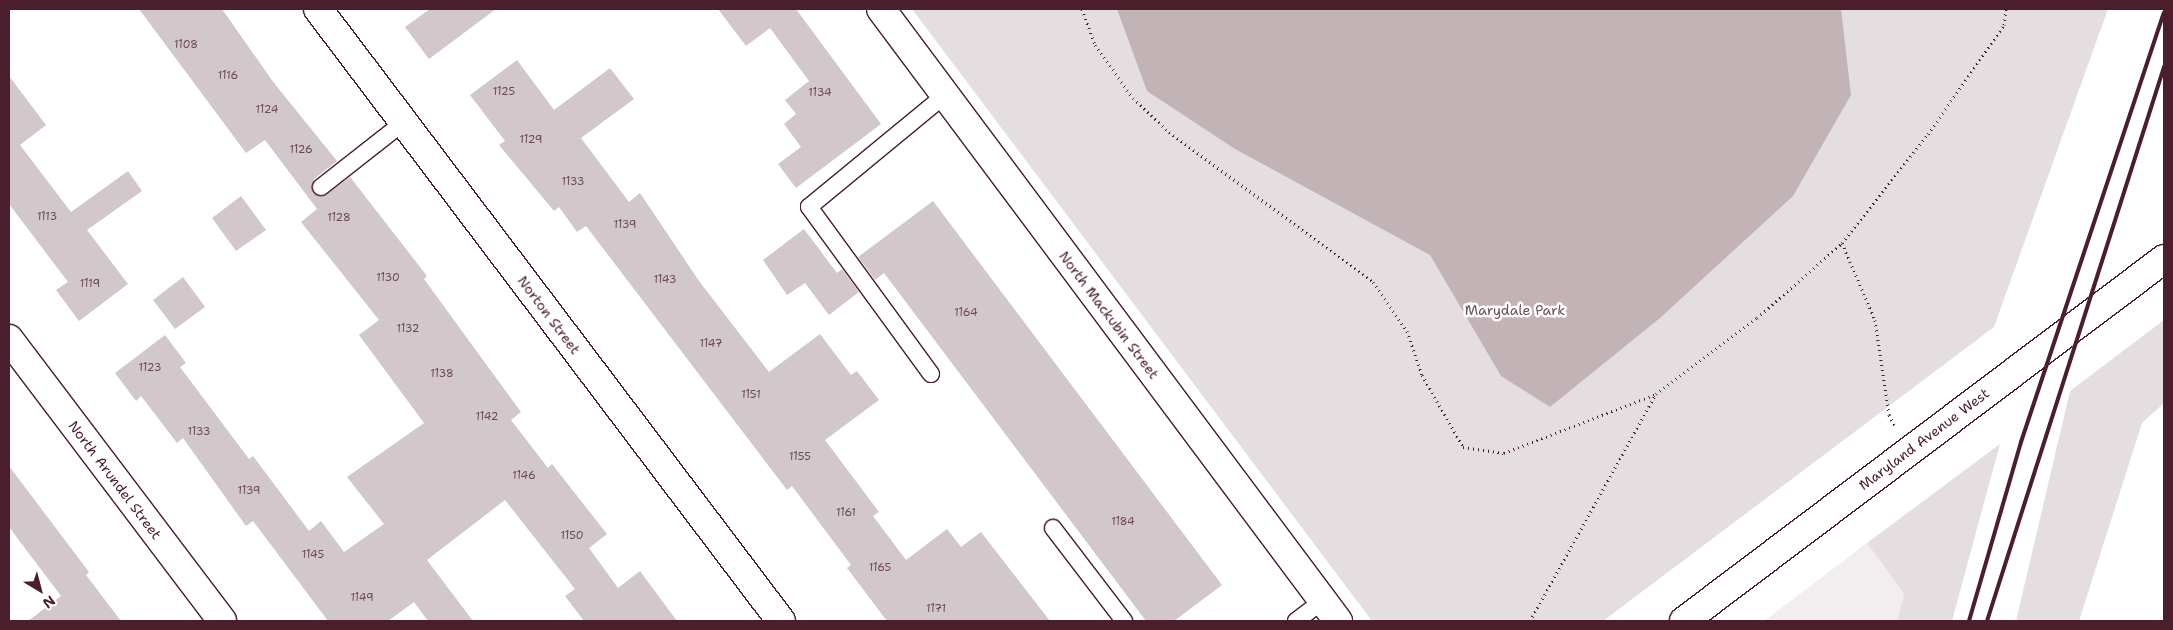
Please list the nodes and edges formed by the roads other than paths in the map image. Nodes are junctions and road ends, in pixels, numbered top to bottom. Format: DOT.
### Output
graph roads {
  1 [pos="318,9"];
  2 [pos="881,9"];
  3 [pos="945,95"];
  4 [pos="404,122"];
  5 [pos="321,188"];
  6 [pos="2164,259"];
  7 [pos="9,338"];
  8 [pos="931,374"];
  9 [pos="1053,528"];
  10 [pos="1331,611"];
  11 [pos="222,621"];
  12 [pos="781,621"];
  13 [pos="1124,621"];
  14 [pos="1296,621"];
  15 [pos="1684,621"];
  1 -- 4 [label="street, Norton Street"];
  2 -- 3 [label="street, North Mackubin Street"];
  3 -- 8 [label="lane"];
  3 -- 10 [label="street, North Mackubin Street"];
  4 -- 5 [label="lane"];
  4 -- 12 [label="street, Norton Street"];
  6 -- 15 [label="street, Maryland Avenue West"];
  7 -- 11 [label="street, North Arundel Street"];
  9 -- 13 [label="lane"];
  10 -- 14 [label="lane"];
}
